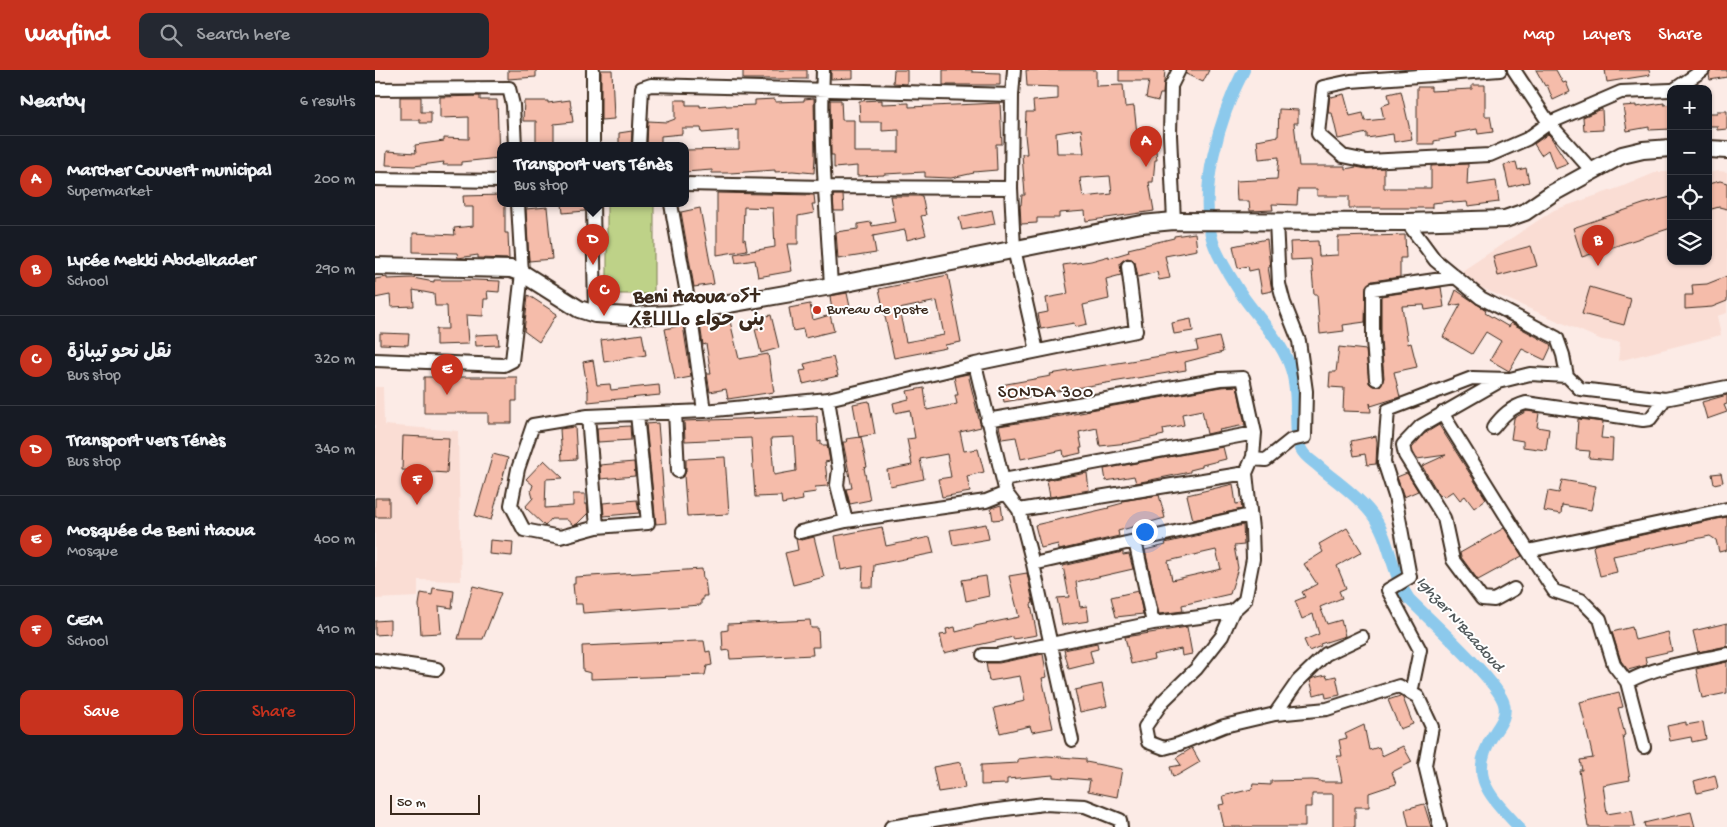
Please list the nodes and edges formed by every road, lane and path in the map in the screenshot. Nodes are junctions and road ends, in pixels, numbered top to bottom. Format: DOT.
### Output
graph roads {
  1 [pos="593,70"];
  2 [pos="823,70"];
  3 [pos="1014,70"];
  4 [pos="1179,70"];
  5 [pos="1499,70"];
  6 [pos="1514,70"];
  7 [pos="1703,70"];
  8 [pos="1681,85"];
  9 [pos="375,89"];
  10 [pos="1667,90"];
  11 [pos="822,91"];
  12 [pos="1012,95"];
  13 [pos="1549,123"];
  14 [pos="515,142"];
  15 [pos="593,142"];
  16 [pos="639,142"];
  17 [pos="1667,148"];
  18 [pos="1712,149"];
  19 [pos="1727,150"];
  20 [pos="1593,172"];
  21 [pos="375,179"];
  22 [pos="497,181"];
  23 [pos="689,184"];
  24 [pos="825,187"];
  25 [pos="1011,188"];
  26 [pos="518,207"];
  27 [pos="593,207"];
  28 [pos="672,207"];
  29 [pos="1179,221"];
  30 [pos="1276,221"];
  31 [pos="1407,222"];
  32 [pos="1014,249"];
  33 [pos="375,266"];
  34 [pos="1128,266"];
  35 [pos="522,273"];
  36 [pos="1456,277"];
  37 [pos="831,286"];
  38 [pos="690,311"];
  39 [pos="595,314"];
  40 [pos="1037,351"];
  41 [pos="375,360"];
  42 [pos="975,364"];
  43 [pos="1567,376"];
  44 [pos="1376,379"];
  45 [pos="1509,379"];
  46 [pos="1727,386"];
  47 [pos="828,399"];
  48 [pos="1665,399"];
  49 [pos="704,411"];
  50 [pos="675,412"];
  51 [pos="1442,413"];
  52 [pos="637,414"];
  53 [pos="588,416"];
  54 [pos="987,420"];
  55 [pos="1493,428"];
  56 [pos="1255,433"];
  57 [pos="1252,458"];
  58 [pos="678,471"];
  59 [pos="1246,473"];
  60 [pos="1003,480"];
  61 [pos="1006,493"];
  62 [pos="1727,509"];
  63 [pos="1019,510"];
  64 [pos="1250,515"];
  65 [pos="846,521"];
  66 [pos="597,528"];
  67 [pos="800,532"];
  68 [pos="1135,541"];
  69 [pos="1528,551"];
  70 [pos="1033,564"];
  71 [pos="1514,589"];
  72 [pos="1233,611"];
  73 [pos="1153,622"];
  74 [pos="1362,637"];
  75 [pos="1051,644"];
  76 [pos="1727,654"];
  77 [pos="983,655"];
  78 [pos="375,660"];
  79 [pos="437,669"];
  80 [pos="1627,682"];
  81 [pos="1411,693"];
  82 [pos="1275,714"];
  83 [pos="1072,740"];
  84 [pos="1644,747"];
  85 [pos="891,827"];
  86 [pos="1121,827"];
  87 [pos="1440,827"];
  1 -- 15 [label="street"];
  2 -- 11 [label="street"];
  3 -- 12 [label="street"];
  4 -- 29 [label="street"];
  5 -- 13 [label="street"];
  6 -- 13 [label="street"];
  7 -- 8 [label="street"];
  9 -- 14 [label="street"];
  10 -- 13 [label="street"];
  11 -- 12 [label="street"];
  11 -- 16 [label="street"];
  11 -- 24 [label="street"];
  12 -- 25 [label="street"];
  13 -- 20 [label="street"];
  17 -- 20 [label="main road"];
  18 -- 19 [label="main road"];
  20 -- 31 [label="main road"];
  21 -- 22 [label="street"];
  23 -- 24 [label="street"];
  24 -- 25 [label="street"];
  24 -- 37 [label="street"];
  25 -- 32 [label="street"];
  26 -- 35 [label="street"];
  27 -- 39 [label="street"];
  28 -- 38 [label="street"];
  29 -- 30 [label="main road"];
  29 -- 32 [label="main road"];
  30 -- 31 [label="main road"];
  30 -- 57 [label="street"];
  31 -- 36 [label="street"];
  32 -- 37 [label="main road"];
  32 -- 40 [label="street"];
  33 -- 35 [label="main road"];
  34 -- 40 [label="street"];
  35 -- 39 [label="main road"];
  35 -- 41 [label="street"];
  36 -- 43 [label="street"];
  36 -- 44 [label="street"];
  37 -- 38 [label="main road"];
  38 -- 39 [label="main road"];
  38 -- 49 [label="street"];
  40 -- 42 [label="street"];
  42 -- 47 [label="street"];
  42 -- 54 [label="street"];
  43 -- 45 [label="street"];
  43 -- 48 [label="street"];
  45 -- 51 [label="street"];
  45 -- 81 [label="street"];
  46 -- 48 [label="street"];
  47 -- 49 [label="street"];
  47 -- 65 [label="street"];
  48 -- 55 [label="street"];
  49 -- 50 [label="street"];
  50 -- 52 [label="street"];
  50 -- 58 [label="street"];
  51 -- 69 [label="street"];
  51 -- 71 [label="street"];
  52 -- 53 [label="street"];
  52 -- 66 [label="street"];
  53 -- 66 [label="street"];
  53 -- 66 [label="street"];
  54 -- 56 [label="street"];
  54 -- 60 [label="street"];
  56 -- 57 [label="street"];
  56 -- 60 [label="street"];
  57 -- 59 [label="street"];
  59 -- 63 [label="street"];
  59 -- 64 [label="street"];
  60 -- 61 [label="street"];
  61 -- 63 [label="street"];
  61 -- 65 [label="street"];
  62 -- 69 [label="street"];
  63 -- 70 [label="street"];
  64 -- 68 [label="street"];
  64 -- 72 [label="street"];
  65 -- 67 [label="street"];
  68 -- 70 [label="street"];
  68 -- 73 [label="street"];
  69 -- 80 [label="street"];
  70 -- 75 [label="street"];
  72 -- 73 [label="street"];
  72 -- 82 [label="street"];
  73 -- 75 [label="street"];
  74 -- 82 [label="street"];
  75 -- 77 [label="street"];
  75 -- 83 [label="street"];
  76 -- 80 [label="street"];
  78 -- 79 [label="street"];
  80 -- 84 [label="street"];
  81 -- 82 [label="street"];
  81 -- 87 [label="street"];
  85 -- 86 [label="street"];
}
